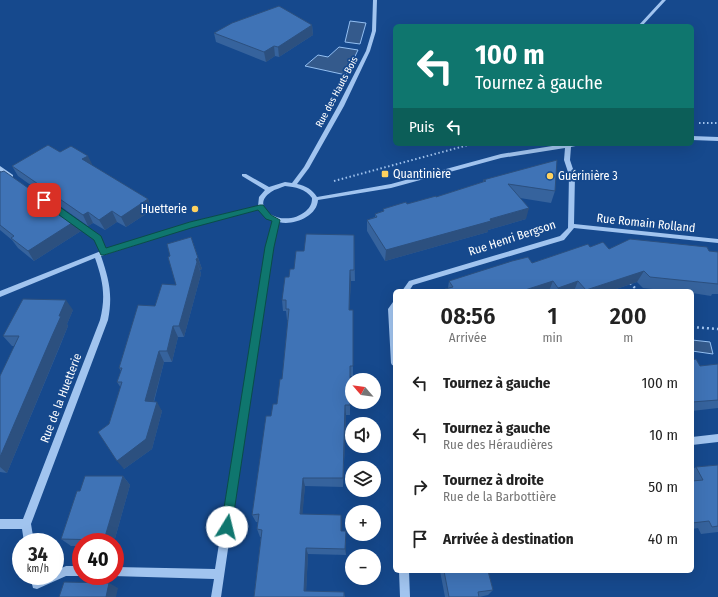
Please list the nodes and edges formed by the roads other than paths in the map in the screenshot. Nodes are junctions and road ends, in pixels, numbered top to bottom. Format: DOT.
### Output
graph roads {
  1 [pos="375,0"];
  2 [pos="664,0"];
  3 [pos="642,24"];
  4 [pos="694,138"];
  5 [pos="718,139"];
  6 [pos="562,146"];
  7 [pos="568,146"];
  8 [pos="0,168"];
  9 [pos="14,170"];
  10 [pos="7,174"];
  11 [pos="244,175"];
  12 [pos="19,182"];
  13 [pos="294,184"];
  14 [pos="269,190"];
  15 [pos="315,199"];
  16 [pos="260,207"];
  17 [pos="63,214"];
  18 [pos="276,220"];
  19 [pos="571,226"];
  20 [pos="718,242"];
  21 [pos="100,254"];
  22 [pos="406,289"];
  23 [pos="0,294"];
  24 [pos="393,307"];
  25 [pos="393,327"];
  26 [pos="718,438"];
  27 [pos="694,441"];
  28 [pos="0,524"];
  29 [pos="26,524"];
  30 [pos="28,533"];
  31 [pos="124,572"];
  32 [pos="404,573"];
  33 [pos="220,574"];
  34 [pos="216,597"];
  35 [pos="405,597"];
  1 -- 13 [label="street, Rue des Hauts Bois"];
  2 -- 3 [label="street"];
  4 -- 5 [label="street"];
  6 -- 15 [label="street"];
  7 -- 19 [label="street, Rue Henri Bergson"];
  8 -- 10 [label="street"];
  9 -- 10 [label="street"];
  10 -- 12 [label="street"];
  11 -- 14 [label="street"];
  13 -- 14 [label="street"];
  13 -- 15 [label="street"];
  14 -- 16 [label="street"];
  15 -- 18 [label="street"];
  16 -- 18 [label="street"];
  16 -- 21 [label="street"];
  17 -- 21 [label="street, Rue de la Huetterie"];
  18 -- 33 [label="street"];
  19 -- 20 [label="street, Rue Romain Rolland"];
  19 -- 22 [label="street, Rue Henri Bergson"];
  21 -- 23 [label="street"];
  21 -- 29 [label="street, Rue de la Huetterie"];
  24 -- 25 [label="street"];
  26 -- 27 [label="street"];
  28 -- 29 [label="street"];
  29 -- 30 [label="street"];
  31 -- 33 [label="street"];
  32 -- 35 [label="street"];
  33 -- 34 [label="street"];
}
